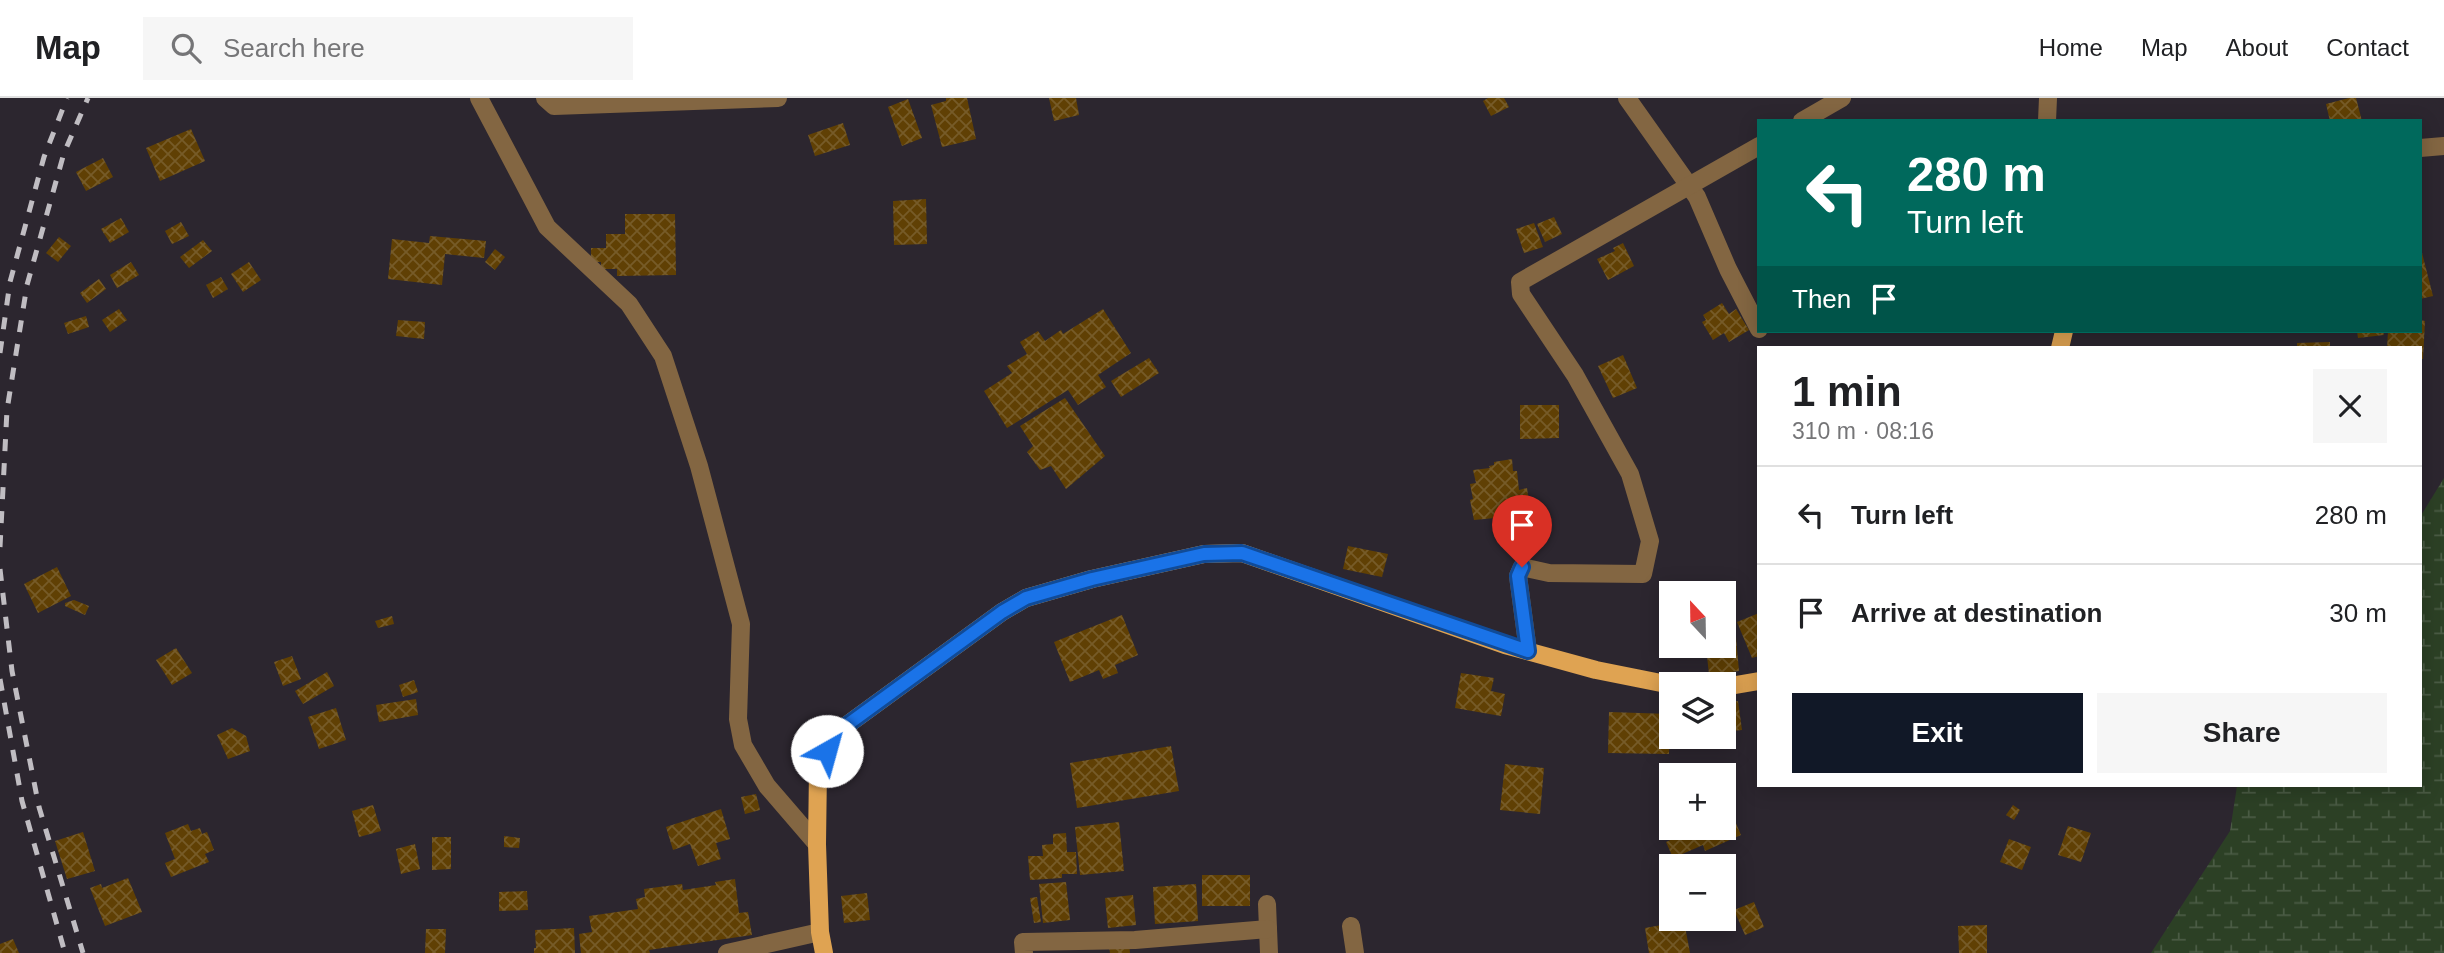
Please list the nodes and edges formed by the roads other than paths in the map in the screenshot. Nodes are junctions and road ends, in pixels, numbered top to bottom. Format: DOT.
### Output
graph roads {
  1 [pos="479,98"];
  2 [pos="545,98"];
  3 [pos="778,98"];
  4 [pos="1627,98"];
  5 [pos="1842,98"];
  6 [pos="2048,98"];
  7 [pos="1805,119"];
  8 [pos="2047,119"];
  9 [pos="2444,146"];
  10 [pos="1757,147"];
  11 [pos="2422,148"];
  12 [pos="1688,185"];
  13 [pos="1757,325"];
  14 [pos="1528,651"];
  15 [pos="1757,681"];
  16 [pos="1659,683"];
  17 [pos="1736,685"];
  18 [pos="817,844"];
  19 [pos="1267,904"];
  20 [pos="1351,926"];
  21 [pos="1268,929"];
  22 [pos="820,932"];
  23 [pos="1134,940"];
  24 [pos="727,953"];
  25 [pos="824,953"];
  26 [pos="1024,953"];
  27 [pos="1269,953"];
  28 [pos="1355,953"];
  1 -- 18 [label="street"];
  2 -- 3 [label="street"];
  4 -- 12 [label="street"];
  5 -- 7 [label="street"];
  6 -- 8 [label="street"];
  9 -- 11 [label="street"];
  10 -- 12 [label="street"];
  12 -- 13 [label="street"];
  12 -- 14 [label="street"];
  14 -- 16 [label="main road"];
  14 -- 18 [label="main road"];
  15 -- 17 [label="main road"];
  18 -- 22 [label="main road"];
  19 -- 21 [label="street"];
  20 -- 28 [label="street"];
  21 -- 23 [label="street"];
  21 -- 27 [label="street"];
  22 -- 24 [label="street"];
  22 -- 25 [label="main road"];
  23 -- 26 [label="street"];
}
